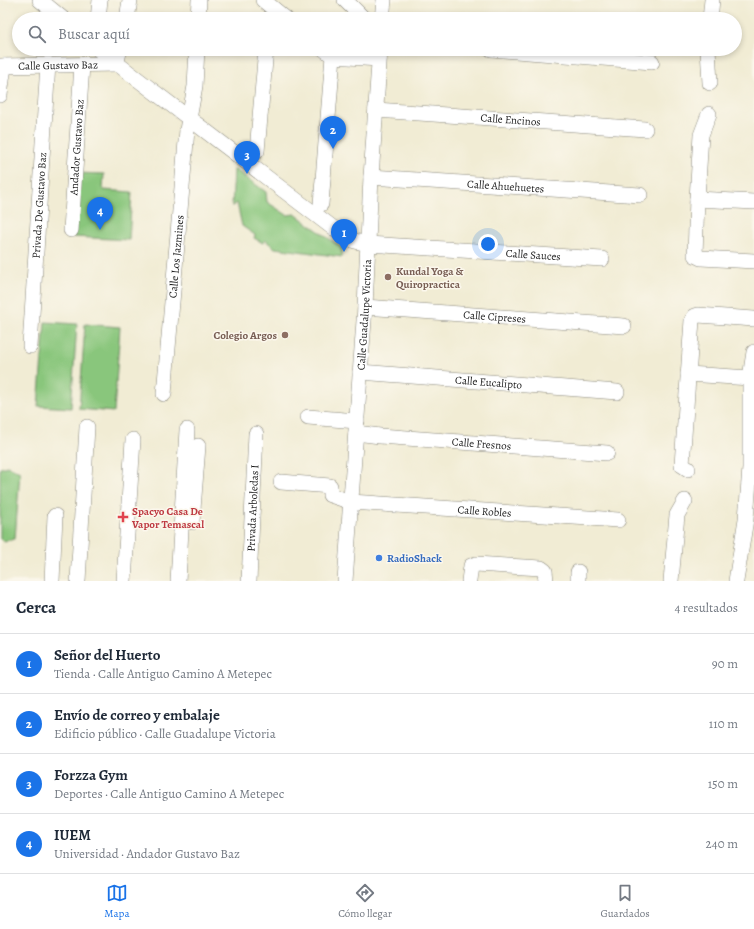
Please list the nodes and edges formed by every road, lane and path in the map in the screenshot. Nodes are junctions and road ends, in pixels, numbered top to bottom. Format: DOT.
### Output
graph roads {
  1 [pos="40,0"];
  2 [pos="100,0"];
  3 [pos="130,0"];
  4 [pos="199,0"];
  5 [pos="345,0"];
  6 [pos="384,0"];
  7 [pos="712,0"];
  8 [pos="59,10"];
  9 [pos="99,12"];
  10 [pos="128,12"];
  11 [pos="198,12"];
  12 [pos="357,12"];
  13 [pos="383,12"];
  14 [pos="711,12"];
  15 [pos="106,56"];
  16 [pos="118,56"];
  17 [pos="197,56"];
  18 [pos="265,56"];
  19 [pos="329,56"];
  20 [pos="380,56"];
  21 [pos="577,56"];
  22 [pos="708,56"];
  23 [pos="652,62"];
  24 [pos="48,64"];
  25 [pos="116,64"];
  26 [pos="82,65"];
  27 [pos="2,66"];
  28 [pos="710,84"];
  29 [pos="0,95"];
  30 [pos="376,110"];
  31 [pos="709,114"];
  32 [pos="189,118"];
  33 [pos="645,129"];
  34 [pos="257,151"];
  35 [pos="371,177"];
  36 [pos="640,195"];
  37 [pos="697,198"];
  38 [pos="754,202"];
  39 [pos="321,204"];
  40 [pos="71,230"];
  41 [pos="368,244"];
  42 [pos="602,260"];
  43 [pos="754,261"];
  44 [pos="365,307"];
  45 [pos="754,318"];
  46 [pos="624,326"];
  47 [pos="30,346"];
  48 [pos="754,352"];
  49 [pos="360,372"];
  50 [pos="688,374"];
  51 [pos="750,378"];
  52 [pos="617,392"];
  53 [pos="164,394"];
  54 [pos="308,417"];
  55 [pos="87,427"];
  56 [pos="357,427"];
  57 [pos="187,430"];
  58 [pos="256,434"];
  59 [pos="133,440"];
  60 [pos="198,446"];
  61 [pos="606,453"];
  62 [pos="688,469"];
  63 [pos="752,469"];
  64 [pos="281,482"];
  65 [pos="351,502"];
  66 [pos="685,502"];
  67 [pos="750,506"];
  68 [pos="55,516"];
  69 [pos="618,520"];
  70 [pos="52,581"];
  71 [pos="78,581"];
  72 [pos="124,581"];
  73 [pos="178,581"];
  74 [pos="187,581"];
  75 [pos="249,581"];
  76 [pos="345,581"];
  77 [pos="469,581"];
  78 [pos="546,581"];
  79 [pos="671,581"];
  80 [pos="736,581"];
  1 -- 8 [label="street"];
  2 -- 9 [label="street"];
  3 -- 10 [label="street"];
  4 -- 11 [label="street"];
  5 -- 12 [label="street"];
  6 -- 13 [label="street"];
  7 -- 14 [label="street"];
  15 -- 25 [label="street, Calle Sauces"];
  16 -- 25 [label="street"];
  17 -- 32 [label="street, Calle Los Jazmines"];
  18 -- 34 [label="street"];
  19 -- 39 [label="street"];
  20 -- 30 [label="street, Calle Guadalupe Victoria"];
  21 -- 23 [label="street"];
  22 -- 28 [label="street"];
  24 -- 26 [label="street, Calle Gustavo Baz"];
  24 -- 27 [label="street, Calle Gustavo Baz"];
  24 -- 47 [label="street, Privada De Gustavo Baz"];
  25 -- 26 [label="street, Calle Gustavo Baz"];
  25 -- 32 [label="street, Calle Sauces"];
  26 -- 40 [label="street, Andador Gustavo Baz"];
  27 -- 29 [label="street"];
  30 -- 33 [label="street, Calle Encinos"];
  30 -- 35 [label="street, Calle Guadalupe Victoria"];
  31 -- 37 [label="street"];
  32 -- 41 [label="street, Calle Sauces"];
  32 -- 53 [label="street, Calle Los Jazmines"];
  35 -- 36 [label="street, Calle Ahuehuetes"];
  35 -- 41 [label="street, Calle Guadalupe Victoria"];
  37 -- 38 [label="street"];
  37 -- 43 [label="street"];
  41 -- 42 [label="street, Calle Sauces"];
  41 -- 44 [label="street, Calle Guadalupe Victoria"];
  44 -- 46 [label="street, Calle Cipreses"];
  44 -- 49 [label="street, Calle Guadalupe Victoria"];
  45 -- 50 [label="street"];
  48 -- 51 [label="street"];
  49 -- 52 [label="street, Calle Eucalipto"];
  49 -- 56 [label="street, Calle Guadalupe Victoria"];
  50 -- 51 [label="street"];
  50 -- 62 [label="street"];
  51 -- 63 [label="street"];
  54 -- 56 [label="street, Calle Fresnos"];
  55 -- 71 [label="street"];
  56 -- 61 [label="street, Calle Fresnos"];
  56 -- 65 [label="street, Calle Guadalupe Victoria"];
  57 -- 73 [label="street"];
  58 -- 75 [label="street, Privada Arboledas I"];
  59 -- 72 [label="street"];
  60 -- 74 [label="street"];
  63 -- 67 [label="street"];
  64 -- 65 [label="street, Calle Robles"];
  65 -- 69 [label="street, Calle Robles"];
  65 -- 76 [label="street, Calle Guadalupe Victoria"];
  66 -- 79 [label="street"];
  67 -- 80 [label="street"];
  68 -- 70 [label="street"];
  77 -- 78 [label="street"];
}
